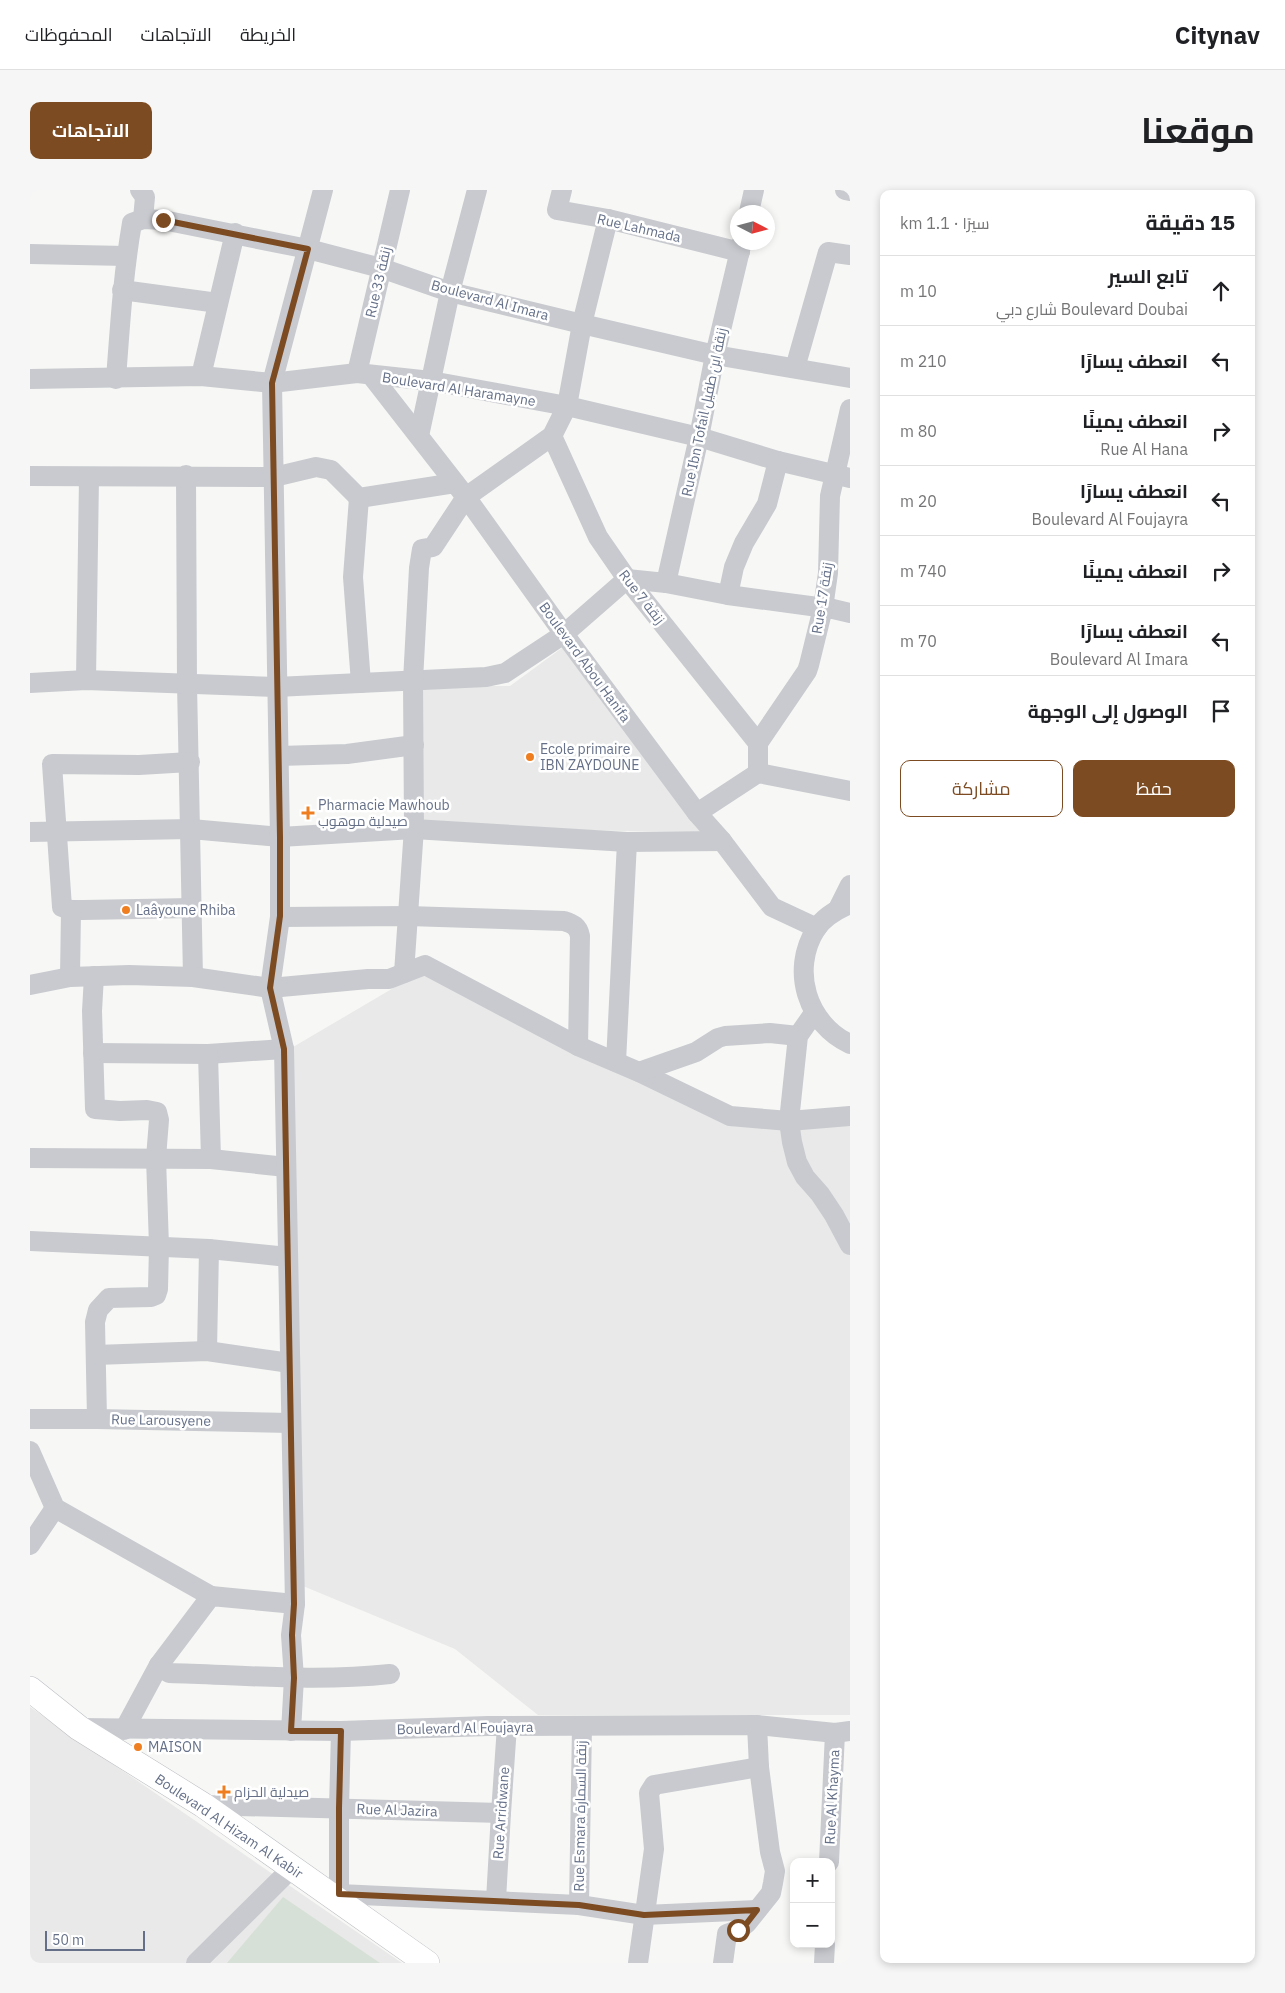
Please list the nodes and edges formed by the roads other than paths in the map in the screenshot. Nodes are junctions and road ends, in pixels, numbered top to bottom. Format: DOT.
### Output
graph roads {
  1 [pos="140,190"];
  2 [pos="323,190"];
  3 [pos="400,190"];
  4 [pos="477,190"];
  5 [pos="562,190"];
  6 [pos="754,190"];
  7 [pos="845,190"];
  8 [pos="850,191"];
  9 [pos="751,205"];
  10 [pos="608,219"];
  11 [pos="137,221"];
  12 [pos="235,234"];
  13 [pos="730,245"];
  14 [pos="308,249"];
  15 [pos="740,250"];
  16 [pos="30,254"];
  17 [pos="850,255"];
  18 [pos="126,256"];
  19 [pos="381,268"];
  20 [pos="122,290"];
  21 [pos="450,292"];
  22 [pos="218,303"];
  23 [pos="582,324"];
  24 [pos="715,355"];
  25 [pos="795,368"];
  26 [pos="364,374"];
  27 [pos="201,376"];
  28 [pos="850,378"];
  29 [pos="30,379"];
  30 [pos="116,379"];
  31 [pos="431,381"];
  32 [pos="272,383"];
  33 [pos="567,406"];
  34 [pos="850,409"];
  35 [pos="419,436"];
  36 [pos="552,436"];
  37 [pos="699,437"];
  38 [pos="778,461"];
  39 [pos="186,475"];
  40 [pos="30,476"];
  41 [pos="843,476"];
  42 [pos="89,477"];
  43 [pos="274,477"];
  44 [pos="461,490"];
  45 [pos="359,498"];
  46 [pos="627,579"];
  47 [pos="666,583"];
  48 [pos="728,595"];
  49 [pos="823,608"];
  50 [pos="850,614"];
  51 [pos="564,634"];
  52 [pos="86,680"];
  53 [pos="413,681"];
  54 [pos="30,683"];
  55 [pos="361,683"];
  56 [pos="187,684"];
  57 [pos="276,687"];
  58 [pos="758,743"];
  59 [pos="414,745"];
  60 [pos="279,756"];
  61 [pos="190,762"];
  62 [pos="758,773"];
  63 [pos="850,791"];
  64 [pos="697,813"];
  65 [pos="190,829"];
  66 [pos="414,829"];
  67 [pos="56,831"];
  68 [pos="30,832"];
  69 [pos="280,837"];
  70 [pos="722,841"];
  71 [pos="627,842"];
  72 [pos="850,885"];
  73 [pos="844,906"];
  74 [pos="192,908"];
  75 [pos="71,910"];
  76 [pos="280,916"];
  77 [pos="408,916"];
  78 [pos="817,928"];
  79 [pos="404,973"];
  80 [pos="94,976"];
  81 [pos="70,977"];
  82 [pos="193,977"];
  83 [pos="30,985"];
  84 [pos="270,988"];
  85 [pos="814,1013"];
  86 [pos="798,1036"];
  87 [pos="850,1044"];
  88 [pos="578,1046"];
  89 [pos="284,1049"];
  90 [pos="93,1053"];
  91 [pos="208,1054"];
  92 [pos="616,1062"];
  93 [pos="639,1072"];
  94 [pos="850,1116"];
  95 [pos="789,1121"];
  96 [pos="30,1158"];
  97 [pos="156,1158"];
  98 [pos="211,1159"];
  99 [pos="286,1167"];
  100 [pos="30,1241"];
  101 [pos="850,1245"];
  102 [pos="159,1246"];
  103 [pos="209,1249"];
  104 [pos="288,1257"];
  105 [pos="207,1351"];
  106 [pos="96,1355"];
  107 [pos="290,1363"];
  108 [pos="30,1419"];
  109 [pos="97,1419"];
  110 [pos="291,1423"];
  111 [pos="30,1451"];
  112 [pos="55,1508"];
  113 [pos="30,1545"];
  114 [pos="211,1596"];
  115 [pos="294,1604"];
  116 [pos="159,1665"];
  117 [pos="390,1674"];
  118 [pos="294,1678"];
  119 [pos="30,1689"];
  120 [pos="757,1725"];
  121 [pos="508,1726"];
  122 [pos="582,1726"];
  123 [pos="79,1728"];
  124 [pos="124,1730"];
  125 [pos="291,1731"];
  126 [pos="341,1731"];
  127 [pos="842,1732"];
  128 [pos="759,1767"];
  129 [pos="203,1806"];
  130 [pos="339,1808"];
  131 [pos="500,1813"];
  132 [pos="829,1858"];
  133 [pos="291,1869"];
  134 [pos="339,1897"];
  135 [pos="496,1900"];
  136 [pos="579,1905"];
  137 [pos="757,1910"];
  138 [pos="644,1915"];
  139 [pos="825,1948"];
  140 [pos="196,1963"];
  141 [pos="427,1963"];
  142 [pos="638,1963"];
  143 [pos="723,1963"];
  144 [pos="824,1963"];
  1 -- 11 [label="street"];
  2 -- 14 [label="street"];
  3 -- 19 [label="street, Rue 33 زنقة"];
  4 -- 21 [label="street"];
  5 -- 10 [label="street, Rue Lahmada"];
  6 -- 9 [label="street"];
  7 -- 8 [label="street"];
  10 -- 13 [label="street, Rue Lahmada"];
  10 -- 23 [label="street"];
  11 -- 12 [label="street, Boulevard Al Imara"];
  11 -- 18 [label="street"];
  12 -- 14 [label="street, Boulevard Al Imara"];
  12 -- 22 [label="street"];
  14 -- 19 [label="street, Boulevard Al Imara"];
  14 -- 32 [label="street"];
  15 -- 24 [label="street, Rue Ibn Tofail زنقة ابن طفيل"];
  16 -- 18 [label="street"];
  17 -- 25 [label="street"];
  18 -- 20 [label="street"];
  19 -- 21 [label="street, Boulevard Al Imara"];
  19 -- 26 [label="street, Rue 33 زنقة"];
  20 -- 22 [label="street"];
  20 -- 30 [label="street"];
  21 -- 23 [label="street, Boulevard Al Imara"];
  21 -- 31 [label="street"];
  22 -- 27 [label="street"];
  23 -- 24 [label="street, Boulevard Al Imara"];
  23 -- 33 [label="street"];
  24 -- 25 [label="street, Boulevard Al Imara"];
  24 -- 37 [label="street, Rue Ibn Tofail زنقة ابن طفيل"];
  25 -- 28 [label="street, Boulevard Al Imara"];
  26 -- 31 [label="street, Boulevard Al Haramayne"];
  26 -- 32 [label="street, Boulevard Al Haramayne"];
  26 -- 35 [label="street, Boulevard Abou Hanifa"];
  27 -- 30 [label="street, Boulevard Al Haramayne"];
  27 -- 32 [label="street, Boulevard Al Haramayne"];
  29 -- 30 [label="street, Boulevard Al Haramayne"];
  31 -- 33 [label="street, Boulevard Al Haramayne"];
  31 -- 35 [label="street"];
  32 -- 43 [label="street"];
  33 -- 36 [label="street"];
  33 -- 37 [label="street, Boulevard Al Haramayne"];
  34 -- 41 [label="street, Rue 17 زنقة"];
  35 -- 44 [label="street, Boulevard Abou Hanifa"];
  36 -- 44 [label="street"];
  36 -- 46 [label="street, Rue 7 زنقة"];
  37 -- 38 [label="street, Boulevard Al Haramayne"];
  37 -- 47 [label="street, Rue Ibn Tofail زنقة ابن طفيل"];
  38 -- 41 [label="street, Boulevard Al Haramayne"];
  38 -- 48 [label="street"];
  39 -- 42 [label="street"];
  39 -- 43 [label="street"];
  39 -- 56 [label="street"];
  40 -- 42 [label="street"];
  41 -- 49 [label="street, Rue 17 زنقة"];
  42 -- 52 [label="street"];
  43 -- 45 [label="street"];
  43 -- 57 [label="street"];
  44 -- 45 [label="street"];
  44 -- 51 [label="street, Boulevard Abou Hanifa"];
  44 -- 53 [label="street"];
  45 -- 55 [label="street"];
  46 -- 47 [label="street"];
  46 -- 51 [label="street"];
  46 -- 58 [label="street, Rue 7 زنقة"];
  47 -- 48 [label="street"];
  48 -- 49 [label="street"];
  49 -- 50 [label="street"];
  49 -- 58 [label="street, Rue 17 زنقة"];
  51 -- 53 [label="street"];
  51 -- 64 [label="street, Boulevard Abou Hanifa"];
  52 -- 54 [label="street"];
  52 -- 56 [label="street"];
  53 -- 55 [label="street"];
  53 -- 59 [label="street"];
  55 -- 57 [label="street"];
  56 -- 57 [label="street"];
  56 -- 61 [label="street"];
  57 -- 60 [label="street"];
  58 -- 62 [label="street"];
  59 -- 60 [label="street"];
  59 -- 66 [label="street"];
  60 -- 69 [label="street"];
  61 -- 65 [label="street"];
  61 -- 67 [label="street"];
  62 -- 63 [label="street"];
  62 -- 64 [label="street"];
  64 -- 70 [label="street, Boulevard Abou Hanifa"];
  65 -- 67 [label="street"];
  65 -- 69 [label="street"];
  65 -- 74 [label="street"];
  66 -- 69 [label="street"];
  66 -- 71 [label="street"];
  66 -- 77 [label="street"];
  67 -- 68 [label="street"];
  67 -- 75 [label="street"];
  69 -- 76 [label="street"];
  70 -- 71 [label="street"];
  70 -- 78 [label="street, Boulevard Abou Hanifa"];
  71 -- 92 [label="street"];
  72 -- 73 [label="street"];
  73 -- 78 [label="street"];
  74 -- 75 [label="street"];
  74 -- 82 [label="street"];
  75 -- 81 [label="street"];
  76 -- 77 [label="street"];
  76 -- 84 [label="street"];
  77 -- 79 [label="street"];
  77 -- 88 [label="street"];
  78 -- 85 [label="street"];
  79 -- 84 [label="street"];
  79 -- 88 [label="street"];
  80 -- 81 [label="street"];
  80 -- 82 [label="street"];
  80 -- 90 [label="street"];
  81 -- 83 [label="street"];
  82 -- 84 [label="street"];
  84 -- 89 [label="street"];
  85 -- 86 [label="street"];
  85 -- 87 [label="street"];
  86 -- 93 [label="street"];
  86 -- 95 [label="street"];
  88 -- 92 [label="street"];
  89 -- 91 [label="street"];
  89 -- 99 [label="street"];
  90 -- 91 [label="street"];
  90 -- 97 [label="street"];
  91 -- 98 [label="street"];
  92 -- 93 [label="street"];
  93 -- 95 [label="street"];
  94 -- 95 [label="street"];
  95 -- 101 [label="street"];
  96 -- 97 [label="street"];
  97 -- 98 [label="street"];
  97 -- 102 [label="street"];
  98 -- 99 [label="street"];
  99 -- 104 [label="street"];
  100 -- 102 [label="street"];
  102 -- 103 [label="street"];
  102 -- 106 [label="street"];
  103 -- 104 [label="street"];
  103 -- 105 [label="street"];
  104 -- 107 [label="street"];
  105 -- 106 [label="street"];
  105 -- 107 [label="street"];
  106 -- 109 [label="street"];
  107 -- 110 [label="street"];
  108 -- 109 [label="street, Rue Larousyene"];
  109 -- 110 [label="street, Rue Larousyene"];
  110 -- 115 [label="street"];
  111 -- 112 [label="street"];
  112 -- 113 [label="street"];
  112 -- 114 [label="street"];
  114 -- 115 [label="street"];
  114 -- 116 [label="street"];
  115 -- 118 [label="street"];
  116 -- 118 [label="street"];
  116 -- 124 [label="street"];
  117 -- 118 [label="street"];
  118 -- 125 [label="street"];
  119 -- 123 [label="main road, Boulevard Al Hizam Al Kabir"];
  120 -- 122 [label="street, Boulevard Al Foujayra"];
  120 -- 127 [label="street, Boulevard Al Foujayra"];
  120 -- 128 [label="street"];
  121 -- 122 [label="street, Boulevard Al Foujayra"];
  121 -- 126 [label="street, Boulevard Al Foujayra"];
  121 -- 131 [label="street, Rue Arridwane"];
  122 -- 136 [label="street, Rue Esmara زنقة السمارة"];
  123 -- 124 [label="street, Boulevard Al Foujayra"];
  123 -- 129 [label="main road, Boulevard Al Hizam Al Kabir"];
  124 -- 125 [label="street, Boulevard Al Foujayra"];
  125 -- 126 [label="street, Boulevard Al Foujayra"];
  126 -- 130 [label="street"];
  127 -- 132 [label="street, Rue Al Khayma"];
  128 -- 137 [label="street"];
  128 -- 138 [label="street"];
  129 -- 130 [label="street, Rue Al Jazira"];
  129 -- 133 [label="main road, Boulevard Al Hizam Al Kabir"];
  130 -- 131 [label="street, Rue Al Jazira"];
  130 -- 134 [label="street"];
  131 -- 135 [label="street, Rue Arridwane"];
  133 -- 134 [label="main road, Boulevard Al Hizam Al Kabir"];
  133 -- 140 [label="street"];
  134 -- 135 [label="street"];
  134 -- 141 [label="main road, Boulevard Al Hizam Al Kabir"];
  135 -- 136 [label="street"];
  136 -- 138 [label="street"];
  137 -- 138 [label="street"];
  137 -- 143 [label="street"];
  138 -- 142 [label="street"];
  139 -- 144 [label="street"];
}
